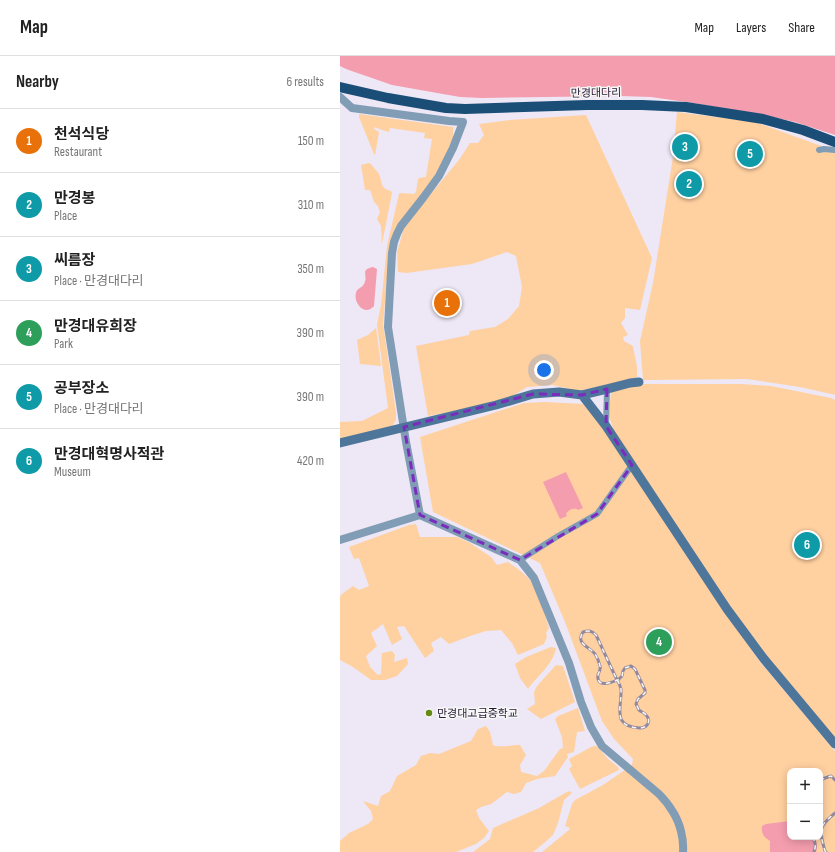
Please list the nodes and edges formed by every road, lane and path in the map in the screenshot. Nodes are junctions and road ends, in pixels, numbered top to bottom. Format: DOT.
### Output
graph roads {
  1 [pos="340,87"];
  2 [pos="340,97"];
  3 [pos="835,142"];
  4 [pos="820,150"];
  5 [pos="835,150"];
  6 [pos="639,382"];
  7 [pos="607,389"];
  8 [pos="582,394"];
  9 [pos="606,426"];
  10 [pos="404,428"];
  11 [pos="340,443"];
  12 [pos="632,465"];
  13 [pos="420,515"];
  14 [pos="340,540"];
  15 [pos="520,560"];
  16 [pos="835,744"];
  17 [pos="683,852"];
  1 -- 3 [label="highway, 만경대다리"];
  2 -- 10 [label="street"];
  4 -- 5 [label="street"];
  6 -- 7 [label="main road"];
  7 -- 8 [label="main road"];
  7 -- 9 [label="street"];
  8 -- 9 [label="main road"];
  8 -- 10 [label="main road"];
  9 -- 12 [label="main road"];
  10 -- 11 [label="main road"];
  10 -- 13 [label="street"];
  12 -- 15 [label="street"];
  12 -- 16 [label="main road"];
  13 -- 14 [label="street"];
  13 -- 15 [label="street"];
  15 -- 17 [label="street"];
}
